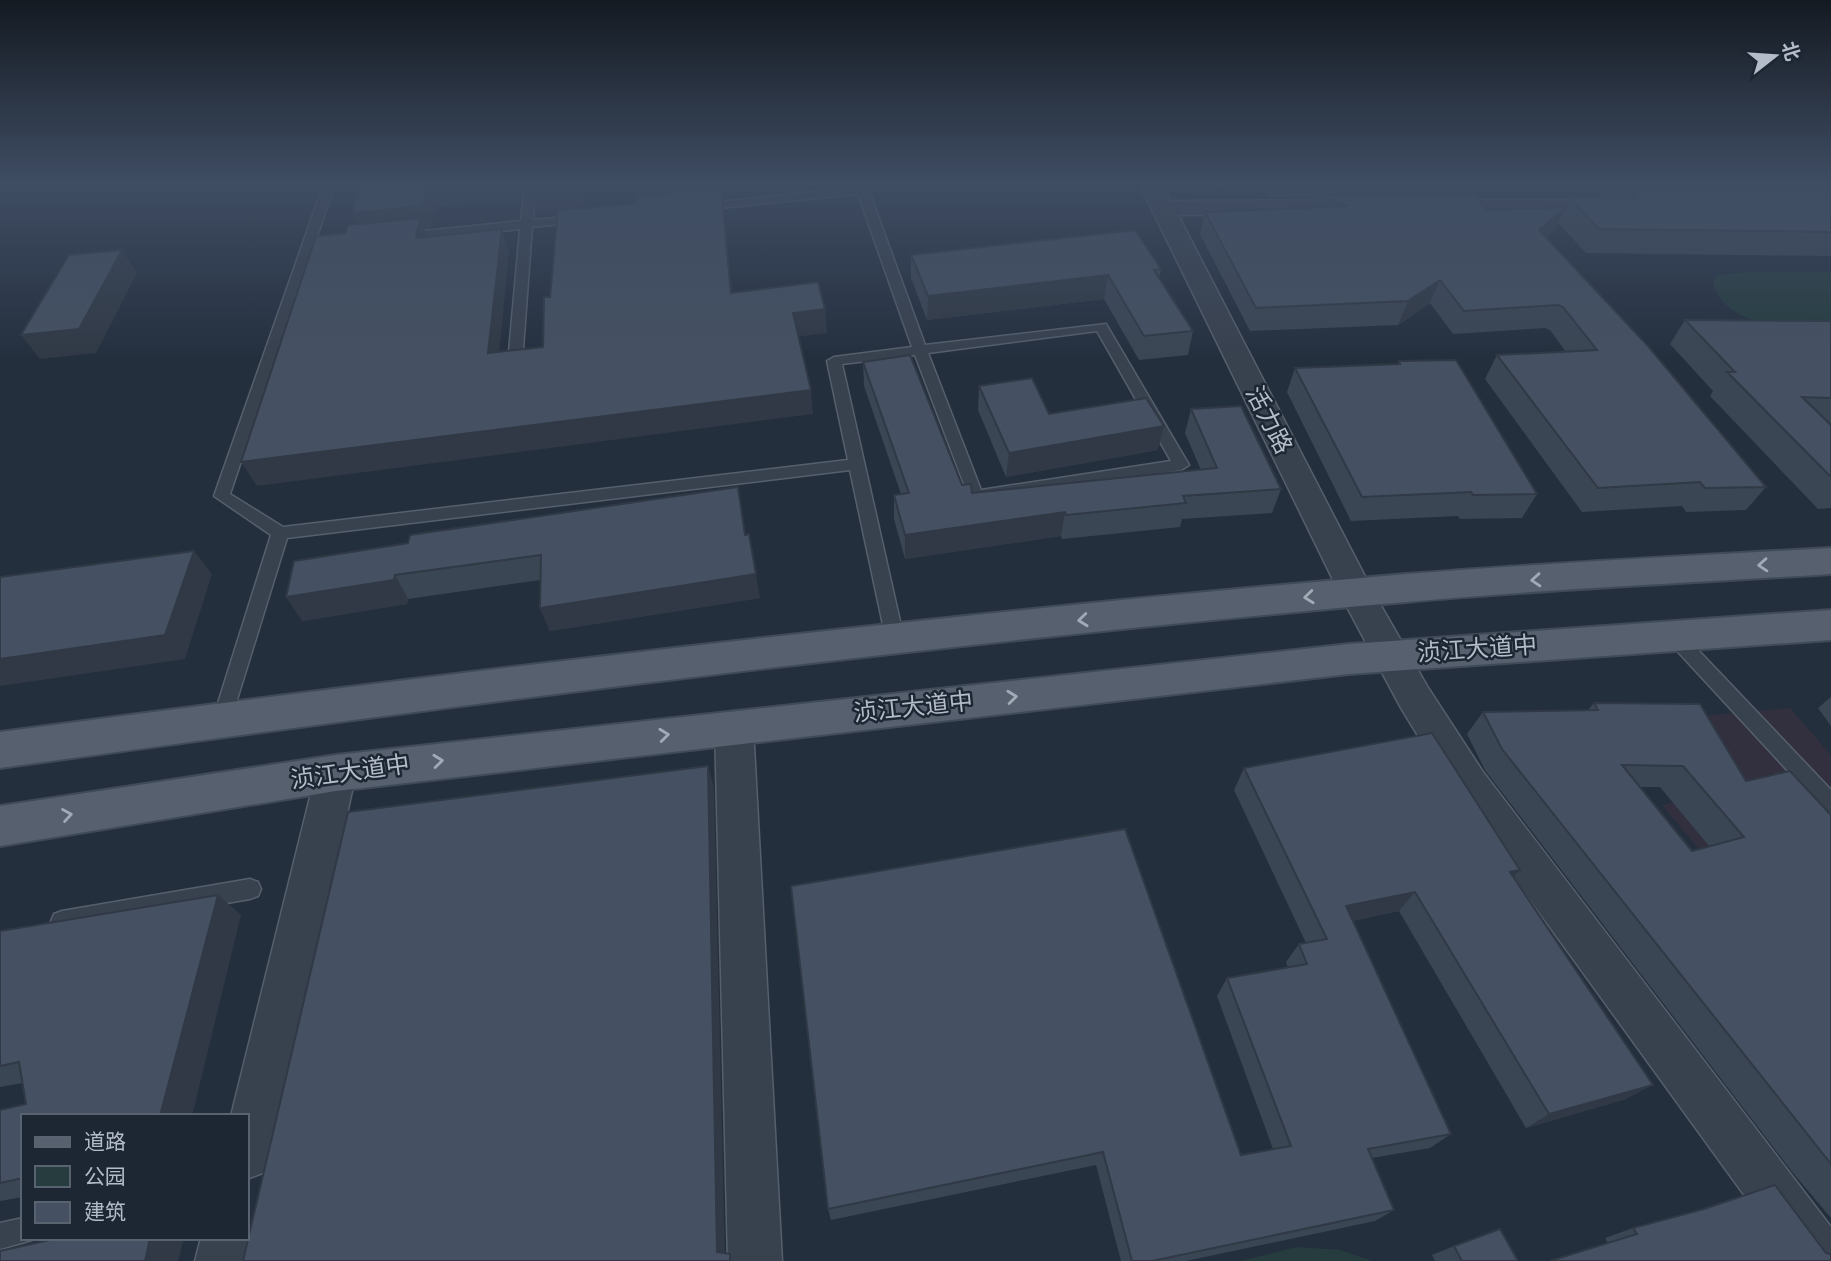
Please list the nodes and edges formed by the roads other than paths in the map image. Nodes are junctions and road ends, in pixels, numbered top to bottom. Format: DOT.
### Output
graph roads {
  1 [pos="315,242"];
  2 [pos="524,242"];
  3 [pos="881,242"];
  4 [pos="1180,242"];
  5 [pos="920,350"];
  6 [pos="515,363"];
  7 [pos="856,464"];
  8 [pos="280,533"];
  9 [pos="1831,561"];
  10 [pos="1356,593"];
  11 [pos="1831,625"];
  12 [pos="1674,636"];
  13 [pos="895,639"];
  14 [pos="1391,655"];
  15 [pos="222,719"];
  16 [pos="734,727"];
  17 [pos="0,750"];
  18 [pos="336,773"];
  19 [pos="1831,804"];
  20 [pos="0,826"];
  21 [pos="250,889"];
  22 [pos="40,925"];
  23 [pos="248,1150"];
  24 [pos="21,1231"];
  25 [pos="0,1236"];
  26 [pos="227,1240"];
  27 [pos="222,1261"];
  28 [pos="755,1261"];
  29 [pos="1824,1261"];
  1 -- 8 [label="lane"];
  2 -- 6 [label="lane"];
  3 -- 5 [label="lane"];
  4 -- 10 [label="street, 活力路"];
  5 -- 5 [label="lane"];
  5 -- 7 [label="lane"];
  7 -- 8 [label="lane"];
  7 -- 13 [label="lane"];
  8 -- 15 [label="lane"];
  9 -- 10 [label="main road, one-way"];
  10 -- 13 [label="main road, one-way"];
  10 -- 14 [label="street, 活力路"];
  11 -- 12 [label="main road, 浈江大道中"];
  12 -- 14 [label="main road, 浈江大道中"];
  12 -- 19 [label="lane"];
  13 -- 15 [label="main road"];
  16 -- 14 [label="main road, 浈江大道中, one-way"];
  14 -- 29 [label="street, 活力路"];
  15 -- 17 [label="main road"];
  18 -- 16 [label="main road, 浈江大道中, one-way"];
  16 -- 28 [label="street"];
  20 -- 18 [label="main road, 浈江大道中, one-way"];
  18 -- 23 [label="street"];
  21 -- 22 [label="lane"];
  24 -- 25 [label="lane"];
  26 -- 27 [label="street"];
}
